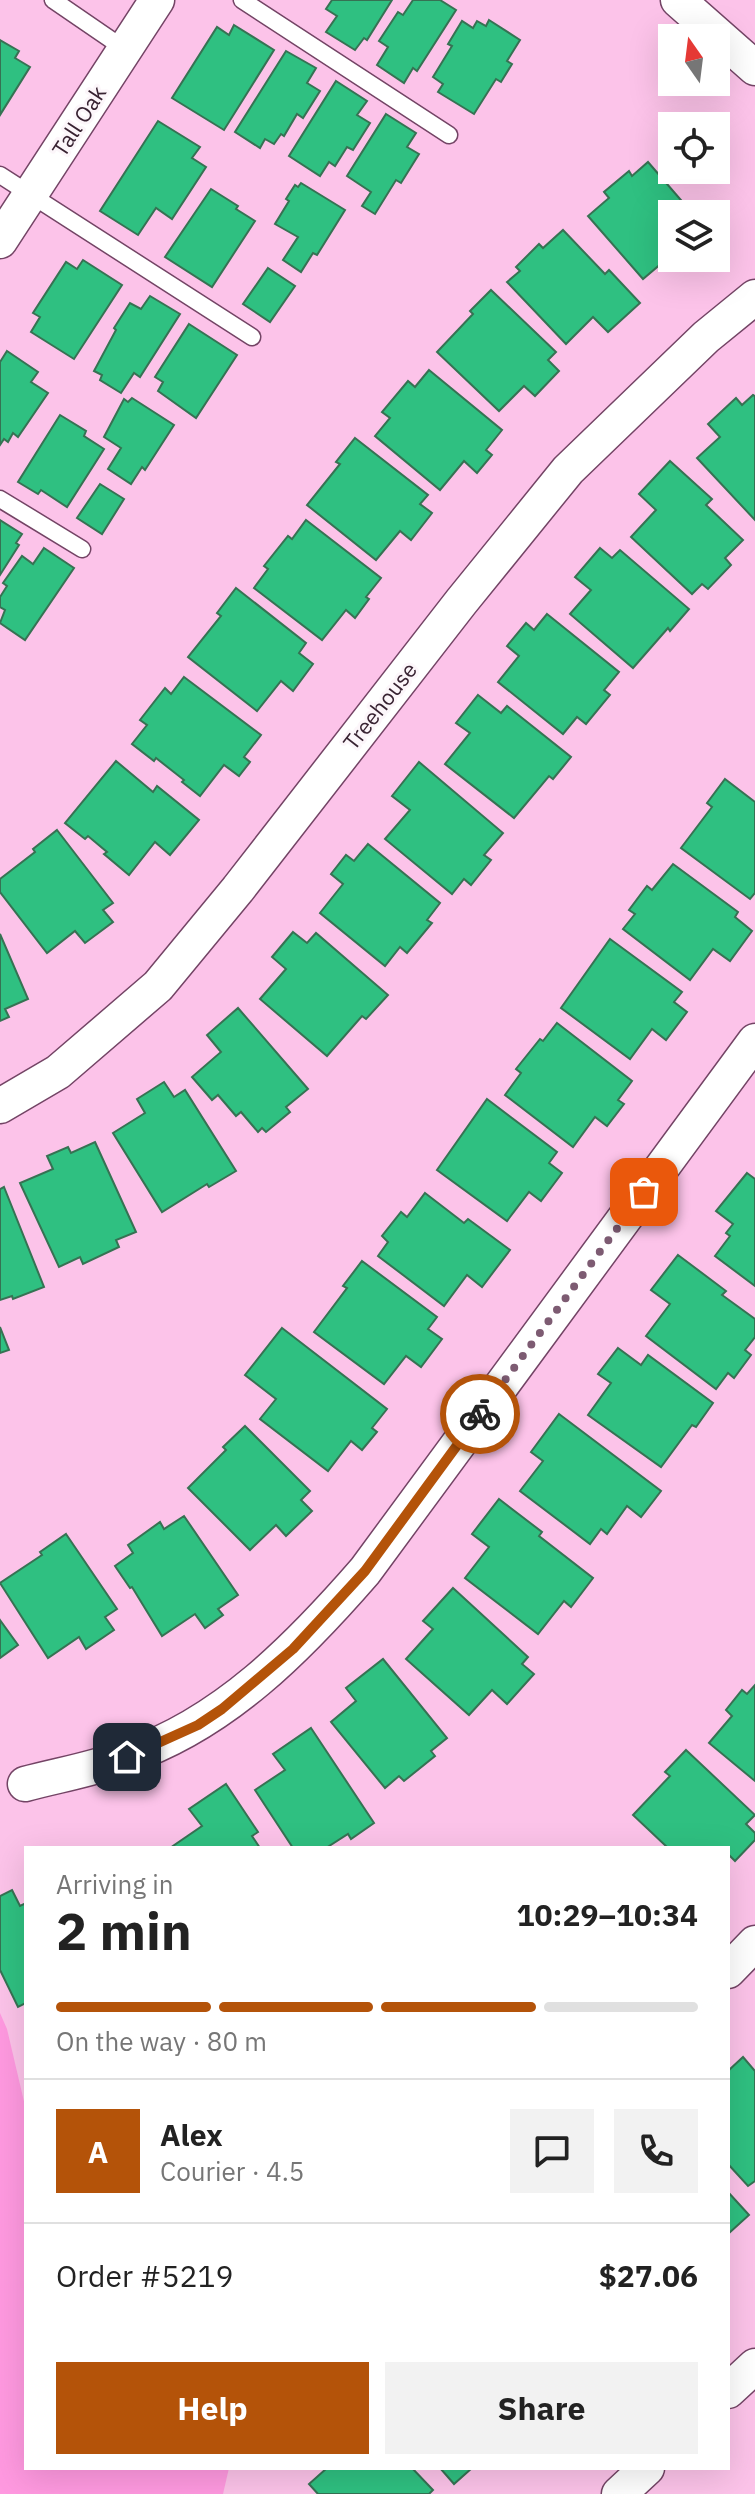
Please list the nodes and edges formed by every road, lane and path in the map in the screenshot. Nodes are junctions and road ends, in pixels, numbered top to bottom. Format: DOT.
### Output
graph roads {
  1 [pos="53,0"];
  2 [pos="157,0"];
  3 [pos="242,0"];
  4 [pos="678,0"];
  5 [pos="126,50"];
  6 [pos="755,68"];
  7 [pos="449,135"];
  8 [pos="0,175"];
  9 [pos="30,195"];
  10 [pos="0,241"];
  11 [pos="755,297"];
  12 [pos="252,337"];
  13 [pos="0,499"];
  14 [pos="82,549"];
  15 [pos="755,1041"];
  16 [pos="0,1106"];
  17 [pos="25,1784"];
  18 [pos="755,1943"];
  19 [pos="730,1969"];
  20 [pos="755,2366"];
  21 [pos="730,2389"];
  22 [pos="645,2470"];
  23 [pos="619,2494"];
  1 -- 5 [label="lane"];
  2 -- 5 [label="street, Tall Oak"];
  3 -- 7 [label="lane"];
  4 -- 6 [label="street"];
  5 -- 9 [label="street, Tall Oak"];
  8 -- 9 [label="lane"];
  9 -- 10 [label="street, Tall Oak"];
  9 -- 12 [label="lane"];
  11 -- 16 [label="street, Treehouse"];
  13 -- 14 [label="lane"];
  15 -- 17 [label="street"];
  18 -- 19 [label="street"];
  20 -- 21 [label="street"];
  22 -- 23 [label="street"];
}
